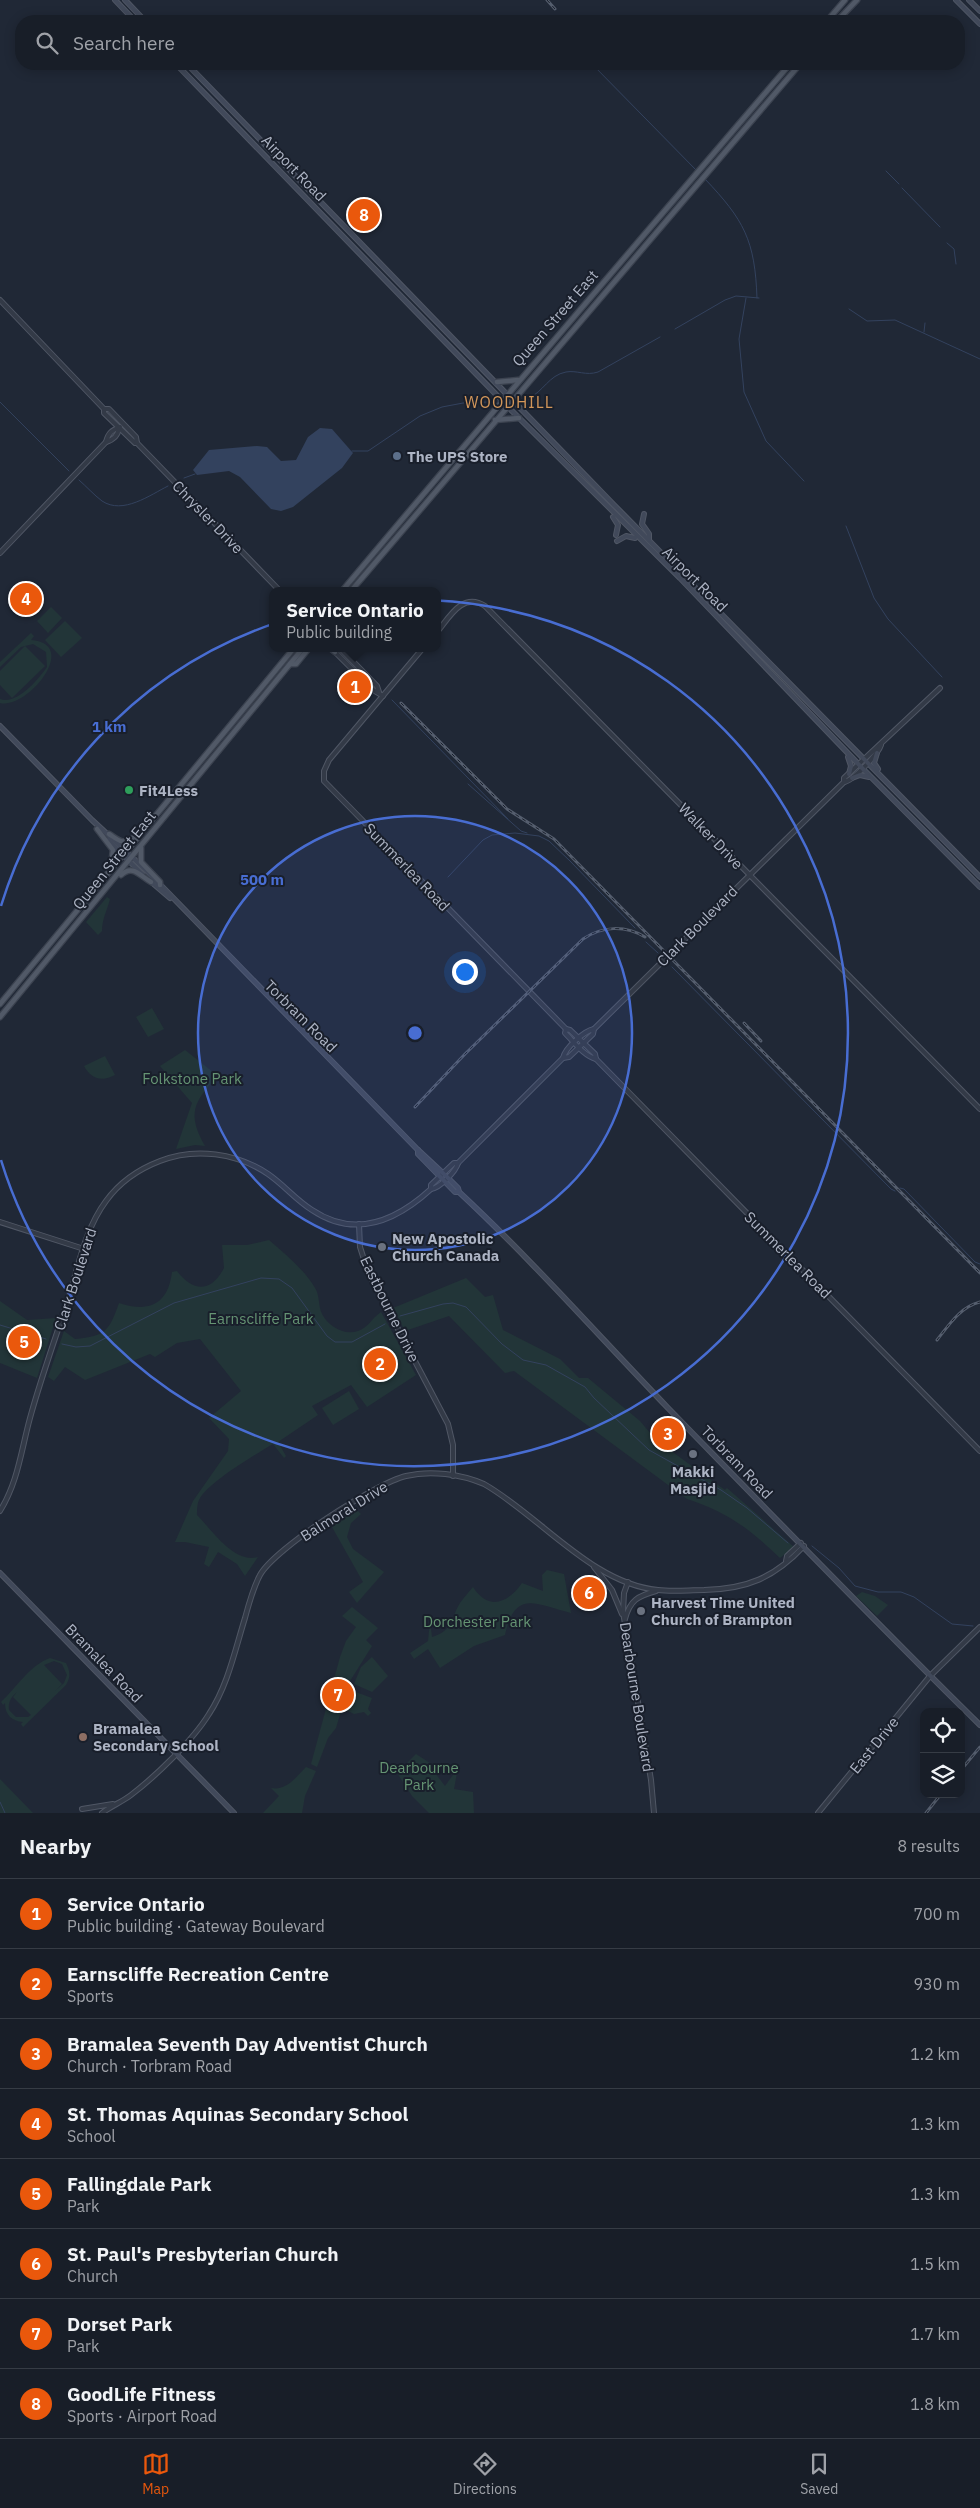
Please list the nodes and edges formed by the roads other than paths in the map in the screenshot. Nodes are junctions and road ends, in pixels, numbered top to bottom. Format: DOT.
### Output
graph roads {
  1 [pos="115,0"];
  2 [pos="125,0"];
  3 [pos="845,0"];
  4 [pos="857,0"];
  5 [pos="956,0"];
  6 [pos="969,0"];
  7 [pos="980,11"];
  8 [pos="129,15"];
  9 [pos="139,15"];
  10 [pos="832,15"];
  11 [pos="843,15"];
  12 [pos="980,24"];
  13 [pos="182,70"];
  14 [pos="193,70"];
  15 [pos="785,70"];
  16 [pos="795,70"];
  17 [pos="714,160"];
  18 [pos="697,180"];
  19 [pos="402,282"];
  20 [pos="394,288"];
  21 [pos="0,300"];
  22 [pos="581,308"];
  23 [pos="577,324"];
  24 [pos="519,379"];
  25 [pos="497,382"];
  26 [pos="507,393"];
  27 [pos="513,399"];
  28 [pos="502,400"];
  29 [pos="508,406"];
  30 [pos="104,409"];
  31 [pos="519,418"];
  32 [pos="495,420"];
  33 [pos="123,424"];
  34 [pos="119,428"];
  35 [pos="137,443"];
  36 [pos="610,511"];
  37 [pos="644,514"];
  38 [pos="616,535"];
  39 [pos="649,540"];
  40 [pos="617,541"];
  41 [pos="641,542"];
  42 [pos="0,553"];
  43 [pos="276,587"];
  44 [pos="345,587"];
  45 [pos="355,587"];
  46 [pos="441,628"];
  47 [pos="288,652"];
  48 [pos="290,652"];
  49 [pos="300,652"];
  50 [pos="305,652"];
  51 [pos="335,652"];
  52 [pos="344,652"];
  53 [pos="419,652"];
  54 [pos="287,656"];
  55 [pos="290,664"];
  56 [pos="940,688"];
  57 [pos="381,694"];
  58 [pos="0,726"];
  59 [pos="881,745"];
  60 [pos="844,749"];
  61 [pos="877,753"];
  62 [pos="866,761"];
  63 [pos="860,766"];
  64 [pos="848,774"];
  65 [pos="852,778"];
  66 [pos="884,779"];
  67 [pos="844,782"];
  68 [pos="876,782"];
  69 [pos="92,820"];
  70 [pos="146,826"];
  71 [pos="97,829"];
  72 [pos="109,834"];
  73 [pos="149,836"];
  74 [pos="124,852"];
  75 [pos="130,859"];
  76 [pos="748,875"];
  77 [pos="105,876"];
  78 [pos="980,878"];
  79 [pos="151,882"];
  80 [pos="160,885"];
  81 [pos="980,887"];
  82 [pos="102,893"];
  83 [pos="170,898"];
  84 [pos="0,1004"];
  85 [pos="0,1017"];
  86 [pos="566,1029"];
  87 [pos="594,1029"];
  88 [pos="579,1038"];
  89 [pos="574,1043"];
  90 [pos="584,1043"];
  91 [pos="579,1047"];
  92 [pos="564,1058"];
  93 [pos="596,1059"];
  94 [pos="980,1109"];
  95 [pos="443,1177"];
  96 [pos="0,1222"];
  97 [pos="359,1224"];
  98 [pos="84,1249"];
  99 [pos="980,1451"];
  100 [pos="453,1476"];
  101 [pos="0,1511"];
  102 [pos="802,1544"];
  103 [pos="590,1562"];
  104 [pos="0,1572"];
  105 [pos="628,1582"];
  106 [pos="657,1590"];
  107 [pos="624,1621"];
  108 [pos="980,1627"];
  109 [pos="930,1676"];
  110 [pos="980,1725"];
  111 [pos="176,1753"];
  112 [pos="118,1803"];
  113 [pos="82,1809"];
  114 [pos="102,1813"];
  115 [pos="234,1813"];
  116 [pos="654,1813"];
  117 [pos="818,1813"];
  1 -- 8 [label="main road"];
  2 -- 9 [label="main road"];
  3 -- 10 [label="main road"];
  4 -- 11 [label="main road"];
  5 -- 12 [label="main road"];
  6 -- 7 [label="main road"];
  13 -- 20 [label="main road, Airport Road"];
  14 -- 19 [label="main road, Airport Road"];
  15 -- 17 [label="main road, Queen Street East"];
  16 -- 17 [label="main road, Queen Street East"];
  17 -- 18 [label="main road, Queen Street East"];
  18 -- 22 [label="main road, Queen Street East"];
  18 -- 23 [label="main road, Queen Street East"];
  19 -- 20 [label="main road"];
  19 -- 25 [label="main road, Airport Road"];
  20 -- 28 [label="main road, Airport Road"];
  21 -- 30 [label="street, Chrysler Drive"];
  22 -- 23 [label="main road"];
  22 -- 24 [label="main road, Queen Street East"];
  23 -- 27 [label="main road, Queen Street East"];
  24 -- 25 [label="main road"];
  24 -- 26 [label="main road, Queen Street East"];
  25 -- 26 [label="main road, Airport Road"];
  26 -- 27 [label="main road, Airport Road"];
  26 -- 28 [label="main road, Queen Street East"];
  27 -- 29 [label="main road, Queen Street East"];
  27 -- 39 [label="main road, Airport Road"];
  28 -- 29 [label="main road, Airport Road"];
  28 -- 44 [label="main road, Queen Street East"];
  29 -- 31 [label="main road, Airport Road"];
  29 -- 32 [label="main road, Queen Street East"];
  30 -- 33 [label="street, Chrysler Drive"];
  30 -- 34 [label="street, Chrysler Drive"];
  31 -- 32 [label="main road"];
  31 -- 36 [label="main road, Airport Road"];
  32 -- 45 [label="main road, Queen Street East"];
  33 -- 34 [label="street"];
  33 -- 35 [label="street, Chrysler Drive"];
  34 -- 35 [label="street, Chrysler Drive"];
  34 -- 42 [label="street"];
  35 -- 43 [label="street, Chrysler Drive"];
  36 -- 38 [label="main road"];
  36 -- 41 [label="main road, Airport Road"];
  37 -- 39 [label="main road"];
  39 -- 62 [label="main road, Airport Road"];
  40 -- 41 [label="main road"];
  41 -- 60 [label="main road, Airport Road"];
  46 -- 76 [label="street, Walker Drive"];
  47 -- 54 [label="main road"];
  48 -- 54 [label="main road, Queen Street East"];
  49 -- 55 [label="main road, Queen Street East"];
  50 -- 55 [label="main road"];
  51 -- 57 [label="street"];
  52 -- 57 [label="street"];
  53 -- 57 [label="street"];
  54 -- 70 [label="main road, Queen Street East"];
  55 -- 73 [label="main road, Queen Street East"];
  56 -- 59 [label="street, Clark Boulevard"];
  57 -- 86 [label="street, Summerlea Road"];
  58 -- 69 [label="main road, Torbram Road"];
  59 -- 61 [label="street, Clark Boulevard"];
  59 -- 62 [label="street, Clark Boulevard"];
  60 -- 63 [label="main road, Airport Road"];
  60 -- 64 [label="main road"];
  61 -- 62 [label="street, Clark Boulevard"];
  61 -- 66 [label="main road"];
  62 -- 63 [label="street, Clark Boulevard"];
  62 -- 66 [label="main road, Airport Road"];
  63 -- 64 [label="street, Clark Boulevard"];
  63 -- 65 [label="street, Clark Boulevard"];
  63 -- 68 [label="main road, Airport Road"];
  64 -- 67 [label="street, Clark Boulevard"];
  65 -- 67 [label="street, Clark Boulevard"];
  65 -- 68 [label="main road"];
  66 -- 78 [label="main road, Airport Road"];
  67 -- 76 [label="street, Clark Boulevard"];
  68 -- 81 [label="main road, Airport Road"];
  69 -- 71 [label="main road, Torbram Road"];
  69 -- 72 [label="main road, Torbram Road"];
  70 -- 72 [label="main road"];
  70 -- 74 [label="main road, Queen Street East"];
  71 -- 74 [label="main road, Torbram Road"];
  71 -- 77 [label="main road"];
  72 -- 74 [label="main road, Torbram Road"];
  73 -- 75 [label="main road, Queen Street East"];
  73 -- 80 [label="main road"];
  74 -- 75 [label="main road, Torbram Road"];
  74 -- 77 [label="main road, Queen Street East"];
  75 -- 79 [label="main road, Torbram Road"];
  75 -- 80 [label="main road, Torbram Road"];
  75 -- 82 [label="main road, Queen Street East"];
  76 -- 87 [label="street, Clark Boulevard"];
  76 -- 94 [label="street, Walker Drive"];
  77 -- 84 [label="main road, Queen Street East"];
  79 -- 82 [label="main road"];
  79 -- 83 [label="main road, Torbram Road"];
  80 -- 83 [label="main road, Torbram Road"];
  82 -- 85 [label="main road, Queen Street East"];
  83 -- 95 [label="main road, Torbram Road"];
  86 -- 88 [label="street, Summerlea Road"];
  86 -- 89 [label="street, Summerlea Road"];
  87 -- 88 [label="street, Clark Boulevard"];
  87 -- 90 [label="street, Clark Boulevard"];
  88 -- 89 [label="street, Clark Boulevard"];
  88 -- 90 [label="street, Summerlea Road"];
  89 -- 91 [label="street, Summerlea Road"];
  89 -- 92 [label="street, Clark Boulevard"];
  90 -- 91 [label="street, Clark Boulevard"];
  90 -- 93 [label="street, Summerlea Road"];
  91 -- 92 [label="street, Clark Boulevard"];
  91 -- 93 [label="street, Summerlea Road"];
  92 -- 95 [label="street, Clark Boulevard"];
  93 -- 99 [label="street, Summerlea Road"];
  95 -- 97 [label="street, Clark Boulevard"];
  95 -- 102 [label="main road, Torbram Road"];
  96 -- 98 [label="street"];
  97 -- 98 [label="street, Clark Boulevard"];
  97 -- 100 [label="street, Eastbourne Drive"];
  98 -- 101 [label="street, Clark Boulevard"];
  100 -- 103 [label="street, Balmoral Drive"];
  100 -- 111 [label="street, Balmoral Drive"];
  102 -- 106 [label="street, Balmoral Drive"];
  102 -- 109 [label="main road, Torbram Road"];
  103 -- 105 [label="street, Balmoral Drive"];
  103 -- 107 [label="street"];
  104 -- 111 [label="main road, Bramalea Road"];
  105 -- 106 [label="street, Balmoral Drive"];
  105 -- 107 [label="street, Dearbourne Boulevard"];
  106 -- 107 [label="street"];
  107 -- 116 [label="street, Dearbourne Boulevard"];
  108 -- 109 [label="street"];
  109 -- 110 [label="main road, Torbram Road"];
  109 -- 117 [label="street, East Drive"];
  111 -- 112 [label="street, Balmoral Drive"];
  111 -- 115 [label="main road, Bramalea Road"];
  112 -- 113 [label="street"];
  112 -- 114 [label="street, Balmoral Drive"];
}
